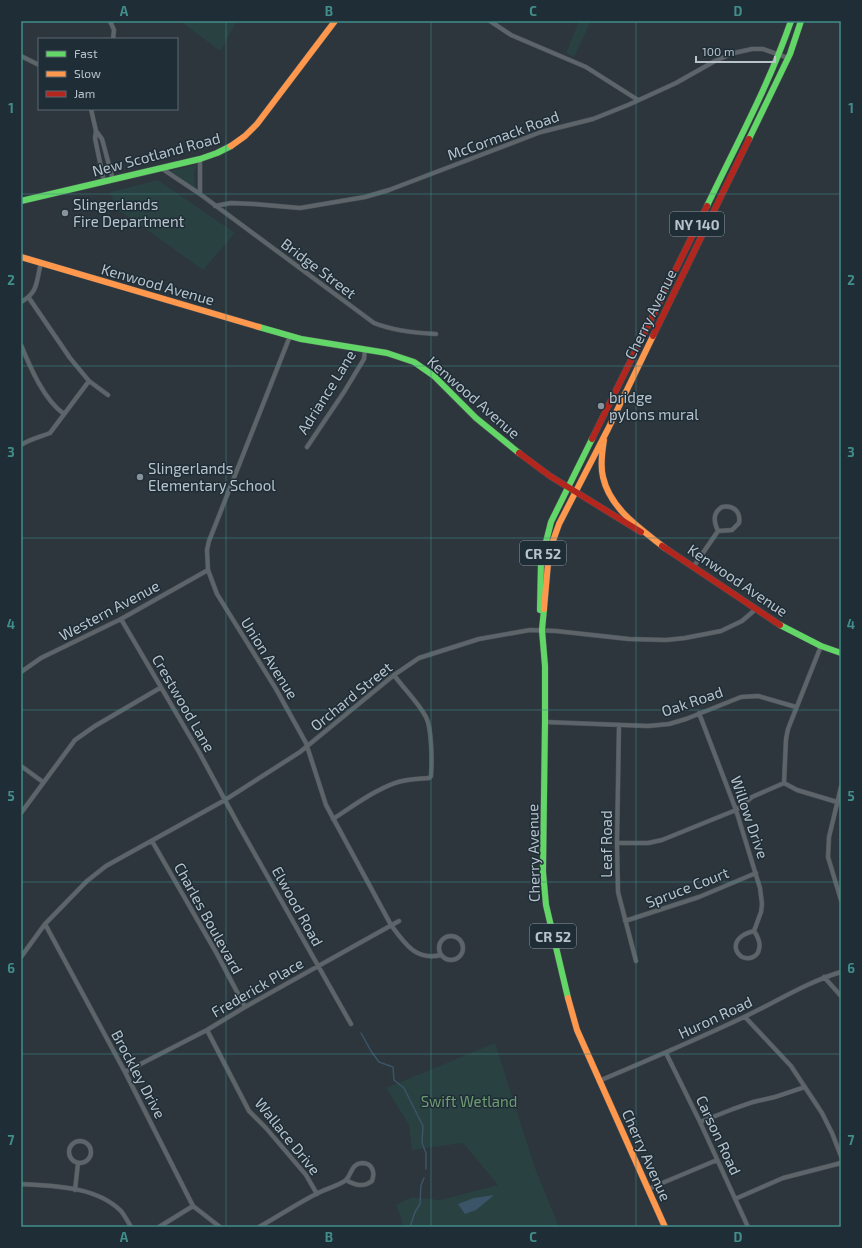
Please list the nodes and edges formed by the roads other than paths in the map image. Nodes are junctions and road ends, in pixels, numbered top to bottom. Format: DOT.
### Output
graph roads {
  1 [pos="110,21"];
  2 [pos="335,21"];
  3 [pos="490,21"];
  4 [pos="791,21"];
  5 [pos="801,21"];
  6 [pos="113,38"];
  7 [pos="779,54"];
  8 [pos="21,56"];
  9 [pos="788,58"];
  10 [pos="38,64"];
  11 [pos="638,100"];
  12 [pos="91,110"];
  13 [pos="96,131"];
  14 [pos="200,159"];
  15 [pos="160,168"];
  16 [pos="113,180"];
  17 [pos="104,182"];
  18 [pos="200,194"];
  19 [pos="21,201"];
  20 [pos="215,206"];
  21 [pos="21,257"];
  22 [pos="41,263"];
  23 [pos="29,298"];
  24 [pos="21,302"];
  25 [pos="436,334"];
  26 [pos="290,336"];
  27 [pos="21,345"];
  28 [pos="366,350"];
  29 [pos="89,381"];
  30 [pos="108,394"];
  31 [pos="64,414"];
  32 [pos="608,429"];
  33 [pos="21,445"];
  34 [pos="307,446"];
  35 [pos="568,487"];
  36 [pos="575,492"];
  37 [pos="718,531"];
  38 [pos="665,548"];
  39 [pos="694,566"];
  40 [pos="208,570"];
  41 [pos="756,609"];
  42 [pos="121,619"];
  43 [pos="542,627"];
  44 [pos="821,646"];
  45 [pos="841,653"];
  46 [pos="21,672"];
  47 [pos="394,675"];
  48 [pos="160,688"];
  49 [pos="796,707"];
  50 [pos="699,713"];
  51 [pos="546,722"];
  52 [pos="619,725"];
  53 [pos="307,747"];
  54 [pos="21,766"];
  55 [pos="43,782"];
  56 [pos="784,783"];
  57 [pos="841,787"];
  58 [pos="225,800"];
  59 [pos="837,802"];
  60 [pos="736,810"];
  61 [pos="21,813"];
  62 [pos="333,819"];
  63 [pos="152,841"];
  64 [pos="617,843"];
  65 [pos="756,873"];
  66 [pos="841,900"];
  67 [pos="399,921"];
  68 [pos="625,921"];
  69 [pos="45,924"];
  70 [pos="391,925"];
  71 [pos="754,930"];
  72 [pos="441,955"];
  73 [pos="21,957"];
  74 [pos="636,961"];
  75 [pos="318,966"];
  76 [pos="841,972"];
  77 [pos="824,977"];
  78 [pos="841,996"];
  79 [pos="245,1007"];
  80 [pos="745,1016"];
  81 [pos="351,1024"];
  82 [pos="208,1030"];
  83 [pos="666,1053"];
  84 [pos="125,1072"];
  85 [pos="599,1081"];
  86 [pos="805,1087"];
  87 [pos="700,1122"];
  88 [pos="841,1156"];
  89 [pos="717,1160"];
  90 [pos="78,1163"];
  91 [pos="841,1163"];
  92 [pos="346,1180"];
  93 [pos="21,1184"];
  94 [pos="648,1189"];
  95 [pos="75,1190"];
  96 [pos="317,1194"];
  97 [pos="735,1199"];
  98 [pos="193,1206"];
  99 [pos="131,1227"];
  100 [pos="159,1227"];
  101 [pos="220,1227"];
  102 [pos="259,1227"];
  103 [pos="665,1227"];
  104 [pos="748,1227"];
  1 -- 6 [label="street"];
  2 -- 14 [label="main road, New Scotland Road"];
  3 -- 11 [label="street"];
  4 -- 7 [label="main road, Cherry Avenue / NY 140"];
  5 -- 9 [label="main road, Cherry Avenue / NY 140"];
  7 -- 9 [label="street, McCormack Road"];
  7 -- 11 [label="street, McCormack Road"];
  7 -- 35 [label="main road, Cherry Avenue / NY 140"];
  8 -- 10 [label="street"];
  9 -- 32 [label="main road, Cherry Avenue / NY 140"];
  11 -- 20 [label="street, McCormack Road"];
  12 -- 13 [label="street"];
  13 -- 16 [label="street"];
  13 -- 17 [label="street"];
  14 -- 15 [label="main road, New Scotland Road"];
  14 -- 18 [label="street"];
  15 -- 16 [label="main road, New Scotland Road"];
  15 -- 18 [label="street, Bridge Street"];
  16 -- 17 [label="main road, New Scotland Road"];
  17 -- 19 [label="main road, New Scotland Road"];
  18 -- 20 [label="street, Bridge Street"];
  20 -- 25 [label="street, Bridge Street"];
  21 -- 22 [label="main road, Kenwood Avenue"];
  22 -- 23 [label="street"];
  22 -- 26 [label="main road, Kenwood Avenue"];
  23 -- 24 [label="street"];
  23 -- 29 [label="street"];
  26 -- 28 [label="main road, Kenwood Avenue"];
  26 -- 40 [label="street, Union Avenue"];
  27 -- 31 [label="street"];
  28 -- 34 [label="street, Adriance Lane"];
  28 -- 35 [label="main road, Kenwood Avenue"];
  29 -- 30 [label="street"];
  29 -- 31 [label="street"];
  31 -- 33 [label="street"];
  32 -- 36 [label="main road, Cherry Avenue / CR 52"];
  32 -- 38 [label="main road, NY 140"];
  35 -- 36 [label="main road, Kenwood Avenue / NY 140"];
  35 -- 43 [label="main road, Cherry Avenue / CR 52"];
  36 -- 38 [label="main road, Kenwood Avenue / NY 140"];
  36 -- 43 [label="main road, Cherry Avenue / CR 52"];
  37 -- 37 [label="street"];
  37 -- 39 [label="street"];
  38 -- 39 [label="main road, Kenwood Avenue / NY 140"];
  39 -- 41 [label="main road, Kenwood Avenue / NY 140"];
  40 -- 42 [label="street, Western Avenue"];
  40 -- 53 [label="street, Union Avenue"];
  41 -- 43 [label="street, Orchard Street"];
  41 -- 44 [label="main road, Kenwood Avenue / NY 140"];
  42 -- 46 [label="street, Western Avenue"];
  42 -- 48 [label="street, Crestwood Lane"];
  43 -- 47 [label="street, Orchard Street"];
  43 -- 51 [label="main road, Cherry Avenue / CR 52"];
  44 -- 45 [label="main road, Kenwood Avenue / NY 140"];
  44 -- 49 [label="street"];
  47 -- 53 [label="street, Orchard Street"];
  47 -- 62 [label="street"];
  48 -- 55 [label="street"];
  48 -- 58 [label="street, Crestwood Lane"];
  49 -- 50 [label="street, Oak Road"];
  49 -- 56 [label="street"];
  50 -- 52 [label="street, Oak Road"];
  50 -- 60 [label="street, Willow Drive"];
  51 -- 52 [label="street, Oak Road"];
  51 -- 85 [label="main road, Cherry Avenue / CR 52"];
  52 -- 64 [label="street, Leaf Road"];
  53 -- 58 [label="street, Orchard Street"];
  53 -- 62 [label="street, Union Avenue"];
  54 -- 55 [label="street"];
  55 -- 61 [label="street"];
  56 -- 59 [label="street"];
  56 -- 60 [label="street"];
  57 -- 59 [label="street"];
  58 -- 63 [label="street, Orchard Street"];
  58 -- 75 [label="street, Elwood Road"];
  59 -- 66 [label="street"];
  60 -- 64 [label="street"];
  60 -- 65 [label="street, Willow Drive"];
  62 -- 70 [label="street, Union Avenue"];
  63 -- 69 [label="street, Orchard Street"];
  63 -- 79 [label="street, Charles Boulevard"];
  64 -- 68 [label="street, Leaf Road"];
  65 -- 68 [label="street, Spruce Court"];
  65 -- 71 [label="street, Willow Drive"];
  67 -- 70 [label="street, Frederick Place"];
  68 -- 74 [label="street, Leaf Road"];
  69 -- 73 [label="street, Orchard Street"];
  69 -- 84 [label="street, Brockley Drive"];
  70 -- 72 [label="street, Union Avenue"];
  70 -- 75 [label="street, Frederick Place"];
  71 -- 71 [label="street"];
  72 -- 72 [label="street, Union Avenue"];
  75 -- 79 [label="street, Frederick Place"];
  75 -- 81 [label="street, Elwood Road"];
  76 -- 77 [label="street, Huron Road"];
  77 -- 78 [label="street"];
  77 -- 80 [label="street, Huron Road"];
  79 -- 82 [label="street, Frederick Place"];
  80 -- 83 [label="street, Huron Road"];
  80 -- 86 [label="street"];
  82 -- 84 [label="street, Frederick Place"];
  82 -- 96 [label="street, Wallace Drive"];
  83 -- 85 [label="street, Huron Road"];
  83 -- 87 [label="street, Carson Road"];
  84 -- 98 [label="street, Brockley Drive"];
  85 -- 94 [label="main road, Cherry Avenue / CR 52"];
  86 -- 87 [label="street"];
  86 -- 88 [label="street"];
  87 -- 89 [label="street, Carson Road"];
  89 -- 94 [label="street"];
  89 -- 97 [label="street, Carson Road"];
  90 -- 90 [label="street"];
  90 -- 95 [label="street"];
  91 -- 97 [label="street"];
  92 -- 92 [label="street"];
  92 -- 96 [label="street"];
  93 -- 95 [label="street"];
  94 -- 103 [label="main road, Cherry Avenue / CR 52"];
  95 -- 99 [label="street"];
  96 -- 102 [label="street"];
  97 -- 104 [label="street, Carson Road"];
  98 -- 100 [label="street"];
  98 -- 101 [label="street, Brockley Drive"];
}
